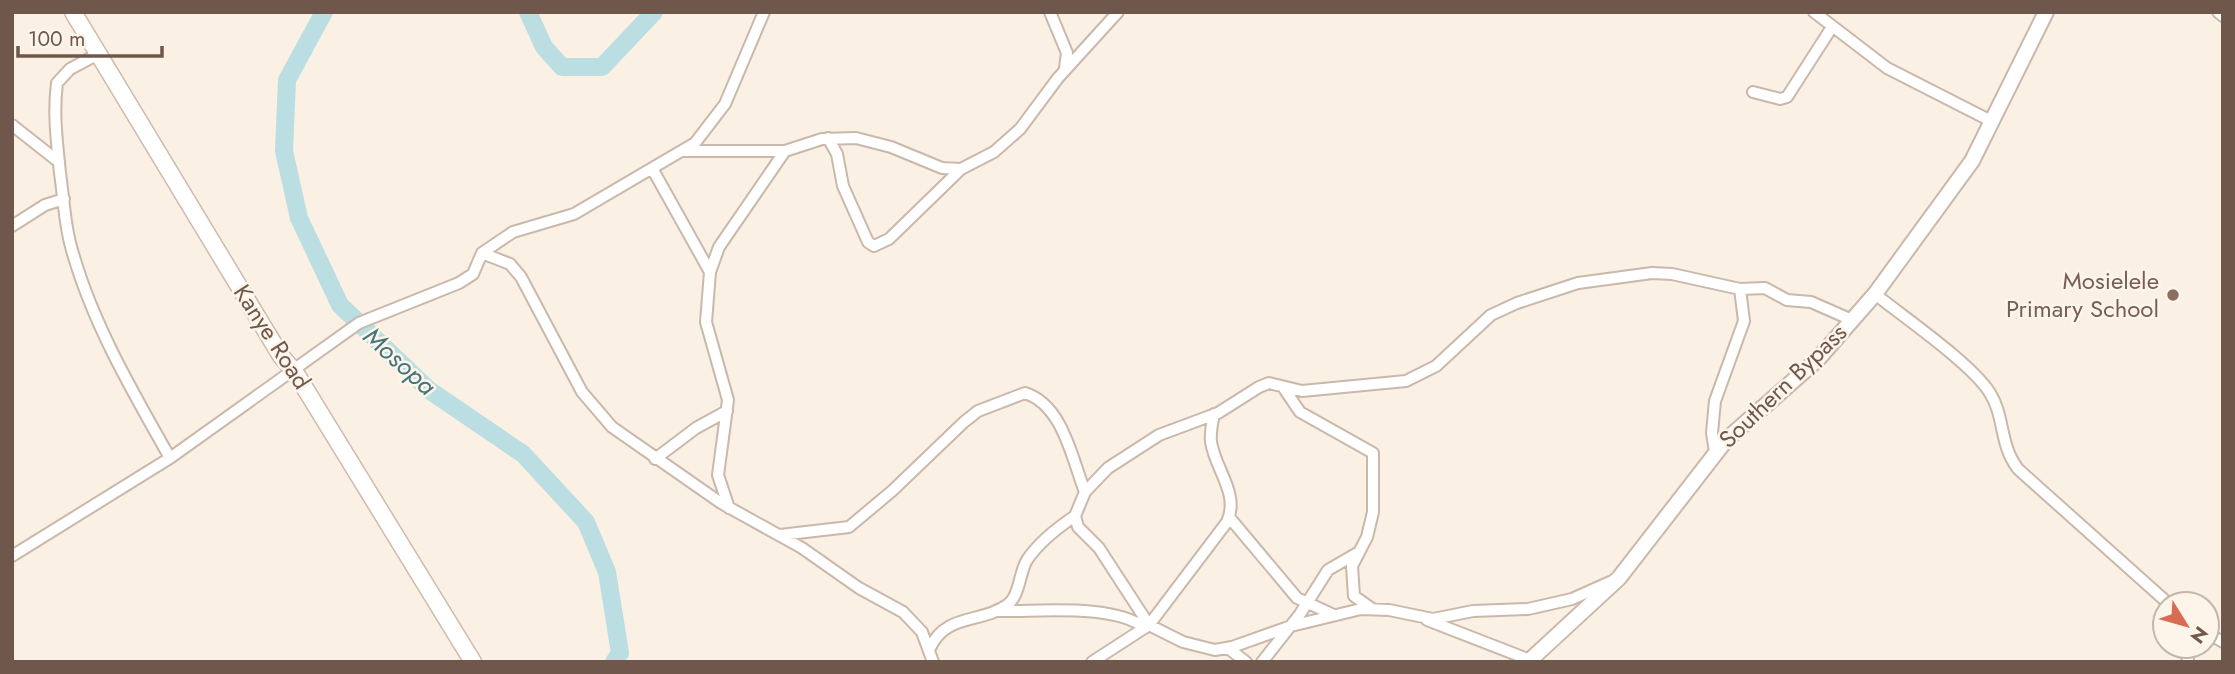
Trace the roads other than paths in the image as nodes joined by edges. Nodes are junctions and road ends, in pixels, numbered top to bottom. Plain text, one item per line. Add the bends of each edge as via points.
1 (73, 12) edge
2 (764, 12) edge
3 (1050, 12) edge
4 (1118, 12) edge
5 (1814, 12) edge
6 (2046, 12) edge
7 (2218, 12) edge
8 (2223, 16) edge
9 (1832, 27) junction
10 (98, 54) junction
11 (1063, 72) junction
12 (1753, 92) dead end
13 (1993, 122) junction
14 (12, 125) edge
15 (828, 138) junction
16 (684, 151) junction
17 (785, 151) junction
18 (59, 162) junction
19 (961, 169) junction
20 (653, 170) junction
21 (64, 199) junction
22 (12, 226) edge
23 (482, 253) junction
24 (710, 272) junction
25 (1740, 289) junction
26 (1875, 294) junction
27 (1852, 320) junction
28 (295, 372) junction
29 (1283, 387) junction
30 (727, 411) junction
31 (1214, 414) junction
32 (1715, 452) junction
33 (170, 458) junction
34 (655, 459) junction
35 (1085, 492) junction
36 (729, 508) junction
37 (1075, 516) junction
38 (1229, 517) junction
39 (779, 536) junction
40 (1359, 552) junction
41 (12, 556) edge
42 (1619, 578) junction
43 (2153, 590) edge
44 (1307, 604) junction
45 (1371, 608) junction
46 (991, 611) junction
47 (1334, 615) junction
48 (1424, 618) junction
49 (1147, 626) junction
50 (1291, 626) junction
51 (930, 648) junction
52 (1228, 648) junction
53 (473, 661) edge
54 (1529, 661) edge
55 (933, 662) edge
56 (1092, 662) edge
57 (1246, 662) edge
58 (1262, 662) edge

1 - 10 main road, Kanye Road
2 - 16 street via 717,118
3 - 11 street via 1067,53
4 - 11 street
5 - 9 street
6 - 13 street, Southern Bypass
7 - 8 street
9 - 12 street via 1787,97
9 - 13 street via 1887,68
10 - 18 street via 57,83 54,106
10 - 28 main road, Kanye Road
11 - 19 street via 1020,129 994,152
13 - 26 street, Southern Bypass via 1962,177
14 - 18 street
15 - 17 street
15 - 19 street via 856,138 942,168
15 - 19 street via 837,154 843,186 874,246 896,234
16 - 17 street
16 - 20 street
17 - 24 street via 723,241
18 - 21 street
20 - 23 street via 574,214 513,232
20 - 24 street
21 - 22 street
21 - 33 street via 80,277 124,376
23 - 28 street via 473,274 459,283 359,323
23 - 34 street via 513,267 582,392 612,428
24 - 30 street via 706,321 727,389
25 - 27 street via 1765,288 1787,300 1811,302
25 - 29 street via 1651,273 1578,283 1491,315 1436,366 1406,381 1302,391
25 - 32 street via 1744,321 1715,401
26 - 27 street, Southern Bypass
26 - 43 street via 1979,378 1995,401 2004,446 2018,469
27 - 32 street, Southern Bypass via 1803,373
28 - 33 street
28 - 53 main road, Kanye Road
29 - 31 street via 1269,383
29 - 40 street via 1300,412 1373,453 1373,512
30 - 34 street
30 - 36 street via 718,463
31 - 35 street via 1159,435 1108,468
31 - 38 street via 1211,443 1227,484
32 - 42 street, Southern Bypass
33 - 41 street
34 - 36 street
35 - 37 street
35 - 39 street via 1058,421 1040,401 1025,393 978,411 849,527
36 - 39 street
37 - 46 street via 1026,562 1012,600
37 - 49 street via 1078,527 1099,548
38 - 44 street via 1294,595
38 - 49 street
39 - 51 street via 903,612
40 - 44 street via 1328,570
40 - 45 street via 1350,574 1352,590
42 - 48 street via 1546,606
42 - 54 street, Southern Bypass
44 - 47 street
44 - 50 street
45 - 47 street
45 - 48 street
46 - 49 street via 1126,617
46 - 51 street via 949,624
47 - 50 street
48 - 54 street
49 - 52 street via 1203,648
49 - 56 street
50 - 52 street
50 - 58 street
51 - 55 street
52 - 57 street

